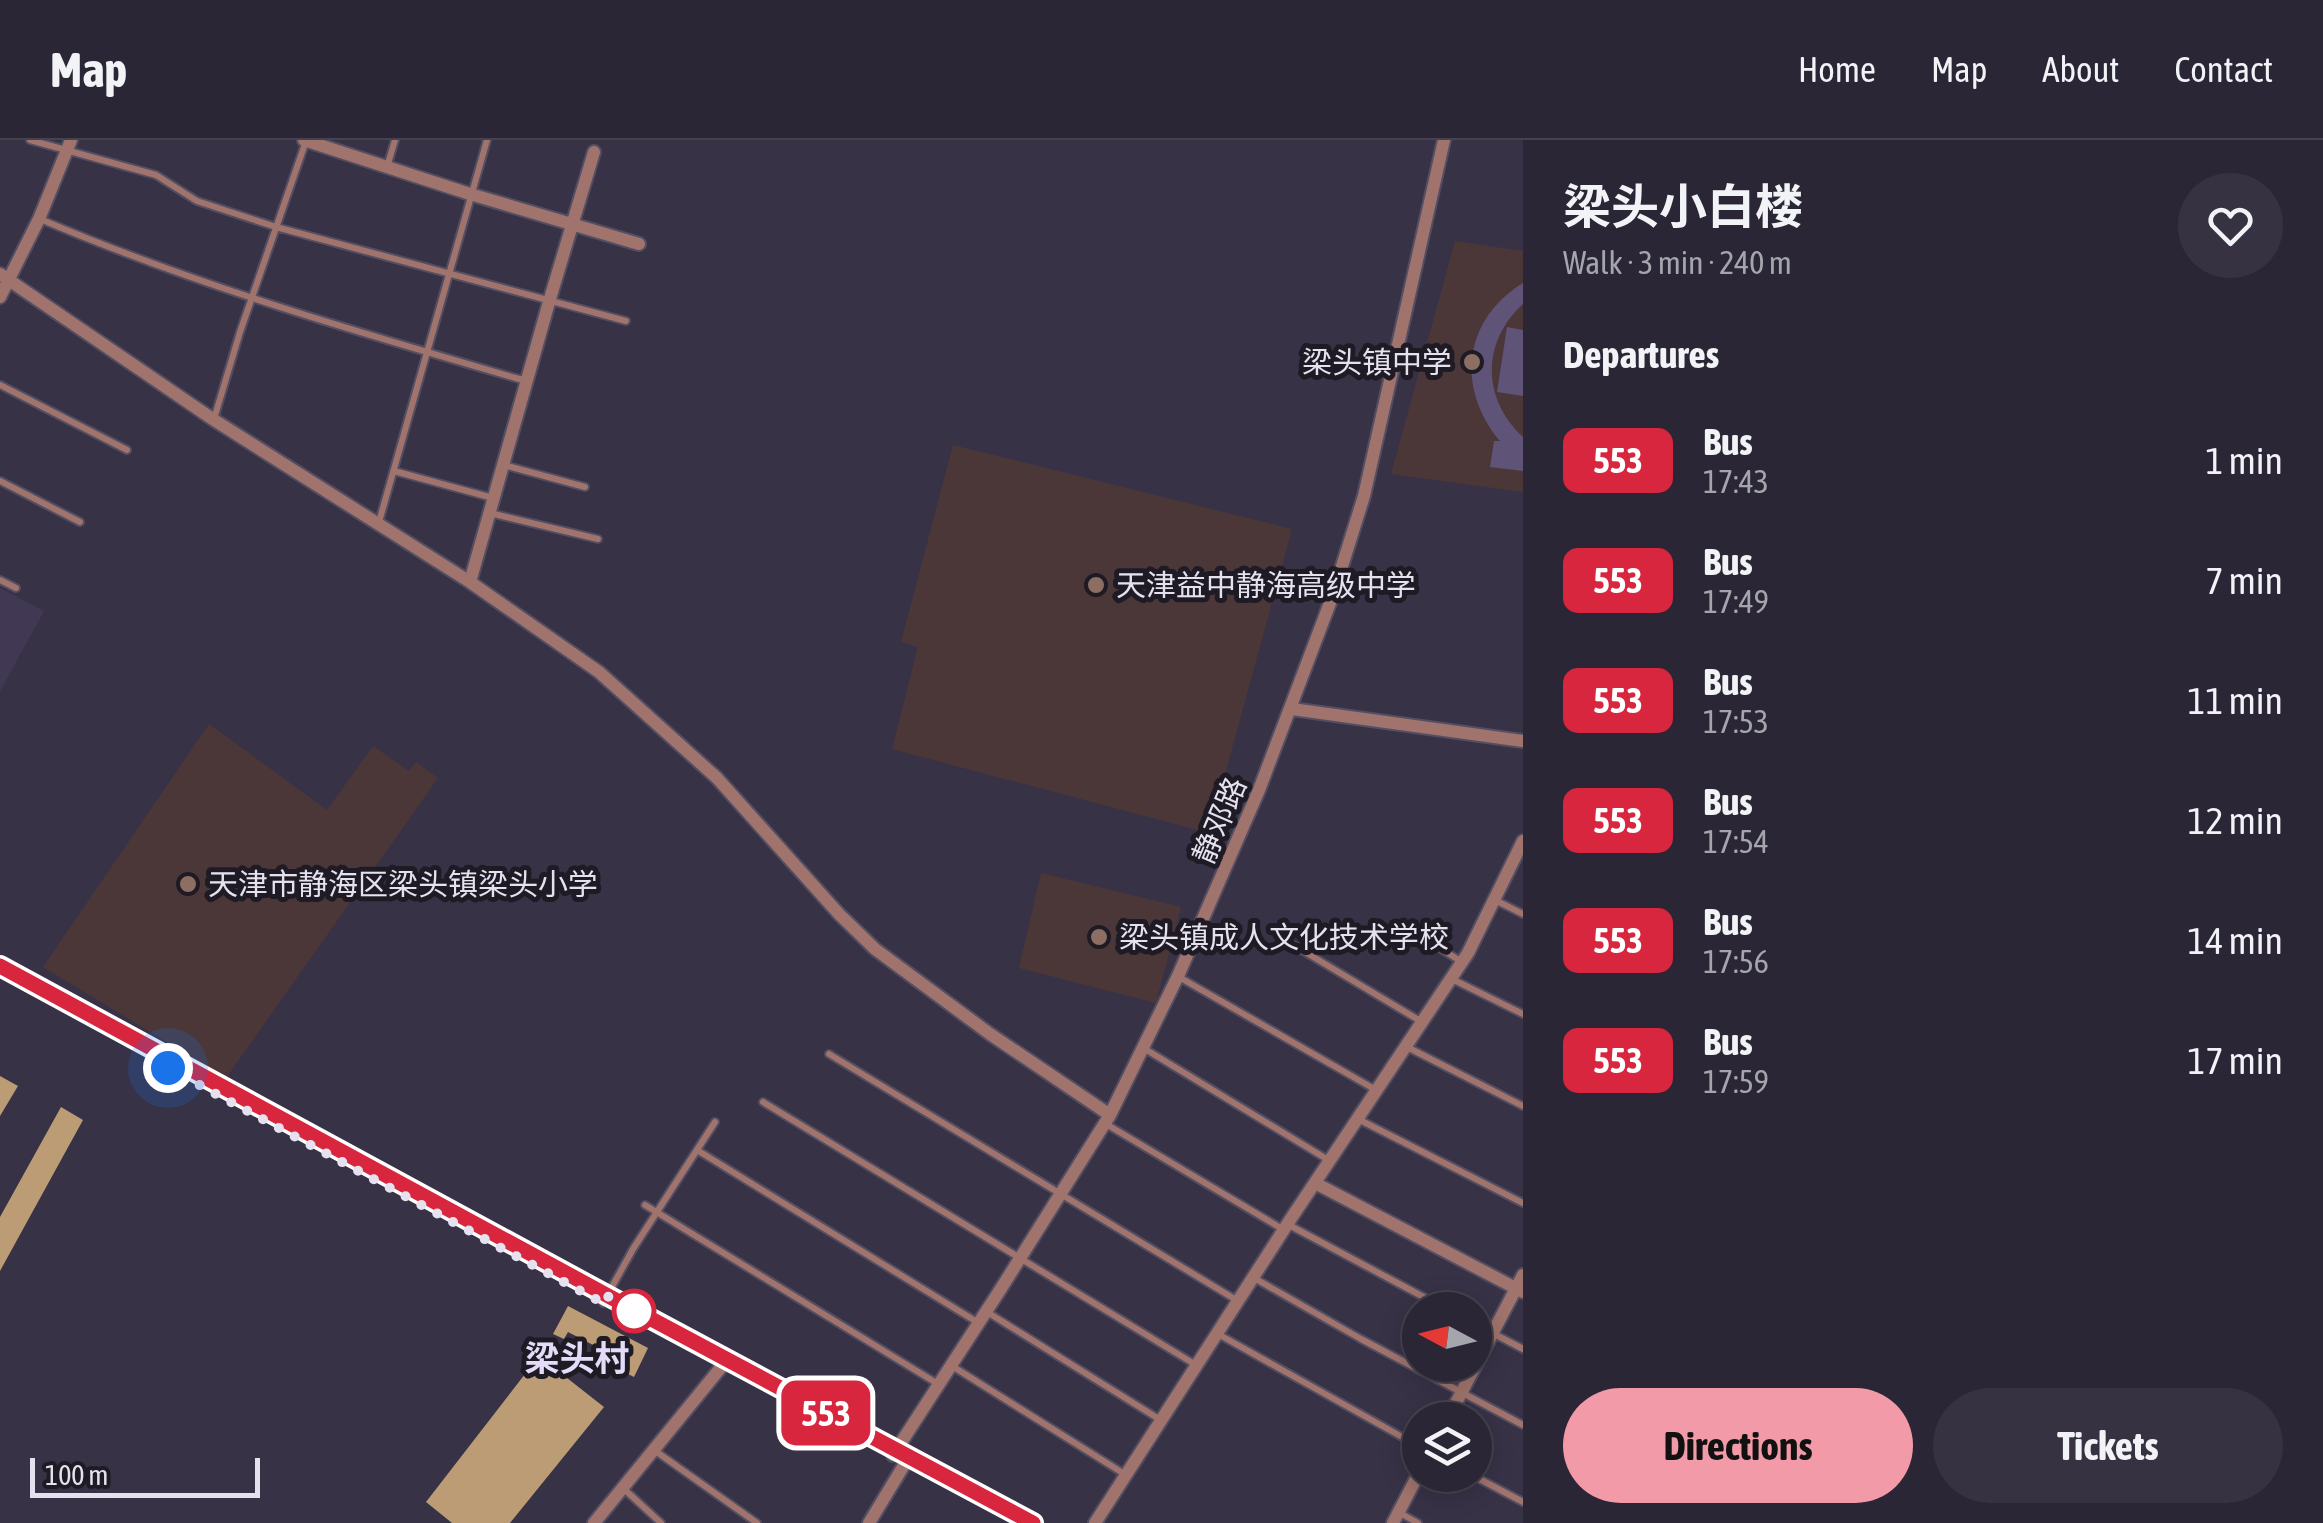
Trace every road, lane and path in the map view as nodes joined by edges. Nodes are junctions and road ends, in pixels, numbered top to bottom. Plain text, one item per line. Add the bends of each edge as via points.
1 (30, 140) edge
2 (306, 140) edge
3 (395, 140) edge
4 (486, 140) edge
5 (1444, 140) edge
6 (69, 145) edge
7 (594, 152) dead end
8 (387, 167) junction
9 (470, 194) junction
10 (39, 218) junction
11 (572, 225) junction
12 (276, 227) junction
13 (639, 244) dead end
14 (448, 274) junction
15 (4, 277) edge
16 (0, 296) edge
17 (252, 299) junction
18 (549, 302) junction
19 (626, 321) dead end
20 (427, 352) junction
21 (526, 381) junction
22 (0, 386) edge
23 (214, 420) junction
24 (127, 450) dead end
25 (503, 465) junction
26 (394, 471) junction
27 (0, 481) edge
28 (584, 487) dead end
29 (493, 498) junction
30 (489, 513) junction
31 (80, 522) dead end
32 (379, 524) junction
33 (598, 540) dead end
34 (0, 580) edge
35 (470, 582) junction
36 (16, 588) dead end
37 (1292, 708) junction
38 (1523, 742) edge
39 (1523, 840) edge
40 (1494, 900) junction
41 (1523, 914) edge
42 (1401, 924) dead end
43 (1296, 946) dead end
44 (1462, 962) junction
45 (0, 966) edge
46 (1178, 976) junction
47 (0, 978) edge
48 (1451, 979) junction
49 (1523, 1014) edge
50 (1422, 1022) junction
51 (1406, 1046) junction
52 (1144, 1048) junction
53 (828, 1054) dead end
54 (1376, 1090) junction
55 (763, 1102) dead end
56 (1523, 1106) edge
57 (1107, 1119) junction
58 (1357, 1119) junction
59 (715, 1122) dead end
60 (697, 1150) junction
61 (1330, 1161) junction
62 (1314, 1184) junction
63 (1060, 1194) junction
64 (1523, 1203) edge
65 (645, 1204) dead end
66 (656, 1212) junction
67 (1286, 1227) junction
68 (1020, 1258) junction
69 (1523, 1274) edge
70 (1253, 1278) junction
71 (1519, 1290) edge
72 (1413, 1292) edge
73 (605, 1300) junction
74 (1238, 1301) junction
75 (982, 1317) junction
76 (1217, 1333) junction
77 (1492, 1334) joint
78 (1523, 1349) edge
79 (724, 1364) junction
80 (951, 1365) junction
81 (1196, 1366) junction
82 (1467, 1382) edge
83 (938, 1384) junction
84 (1461, 1394) junction
85 (1457, 1402) edge
86 (1161, 1420) junction
87 (1523, 1426) edge
88 (1402, 1437) edge
89 (652, 1449) junction
90 (900, 1457) junction
91 (1126, 1475) junction
92 (1492, 1486) edge
93 (623, 1488) junction
94 (1409, 1492) edge
95 (1523, 1502) edge
96 (1396, 1518) edge
97 (870, 1522) edge
98 (594, 1523) edge
99 (661, 1523) edge
100 (757, 1523) edge
101 (1015, 1523) edge
102 (1034, 1523) edge
103 (1095, 1523) edge
104 (1418, 1523) edge

1 - 6 lane
2 - 8 street
2 - 12 lane
3 - 8 lane
4 - 9 lane
5 - 37 street, 静邓路 via 1364,496
6 - 10 street
6 - 12 lane
7 - 11 street
8 - 9 street
9 - 11 street
9 - 14 lane
10 - 15 street
10 - 17 lane
11 - 13 street
11 - 18 street
12 - 14 lane
12 - 17 lane
14 - 18 lane
14 - 20 lane
15 - 16 street
15 - 23 street
17 - 20 lane
17 - 23 lane
18 - 19 lane
18 - 21 street
20 - 21 lane
20 - 26 lane
21 - 25 street
22 - 24 lane
23 - 32 street
25 - 28 lane
25 - 29 street
26 - 29 lane
26 - 32 lane
27 - 31 lane
29 - 30 street
30 - 33 lane
30 - 35 street
32 - 35 street
34 - 36 lane
35 - 57 street via 642,709 718,778 875,949
37 - 38 street
37 - 46 street, 静邓路
39 - 40 street
40 - 41 lane
40 - 44 street
42 - 44 lane
43 - 50 lane
44 - 48 street
45 - 73 main road
46 - 52 street, 静邓路
46 - 54 lane
47 - 73 main road
48 - 49 lane
48 - 50 street
50 - 51 street
51 - 54 street
51 - 56 lane
52 - 57 street, 静邓路
52 - 61 lane
53 - 63 lane
54 - 58 street
55 - 68 lane
57 - 63 street, 静邓路
57 - 67 lane
58 - 61 street
58 - 64 lane
59 - 60 lane
60 - 66 lane
60 - 75 lane
61 - 62 street
62 - 67 street
62 - 71 street
63 - 68 street, 静邓路
63 - 74 lane
65 - 66 lane
66 - 73 lane
66 - 83 lane
67 - 70 street
67 - 72 lane
68 - 75 street, 静邓路
68 - 81 lane
69 - 71 street
70 - 74 street
70 - 84 lane
71 - 77 street
73 - 79 main road
74 - 76 street
75 - 80 street, 静邓路
75 - 86 lane
76 - 81 street
76 - 88 lane
77 - 78 lane
79 - 89 street
79 - 90 main road
80 - 83 street, 静邓路
80 - 91 lane
81 - 86 street
82 - 84 street
83 - 90 street, 静邓路
84 - 85 street
84 - 87 lane
86 - 91 street
89 - 93 street
89 - 100 lane
90 - 97 street, 静邓路
90 - 101 main road
90 - 102 main road
91 - 103 street
92 - 95 lane
93 - 98 street
93 - 99 lane
94 - 96 street
96 - 104 lane

